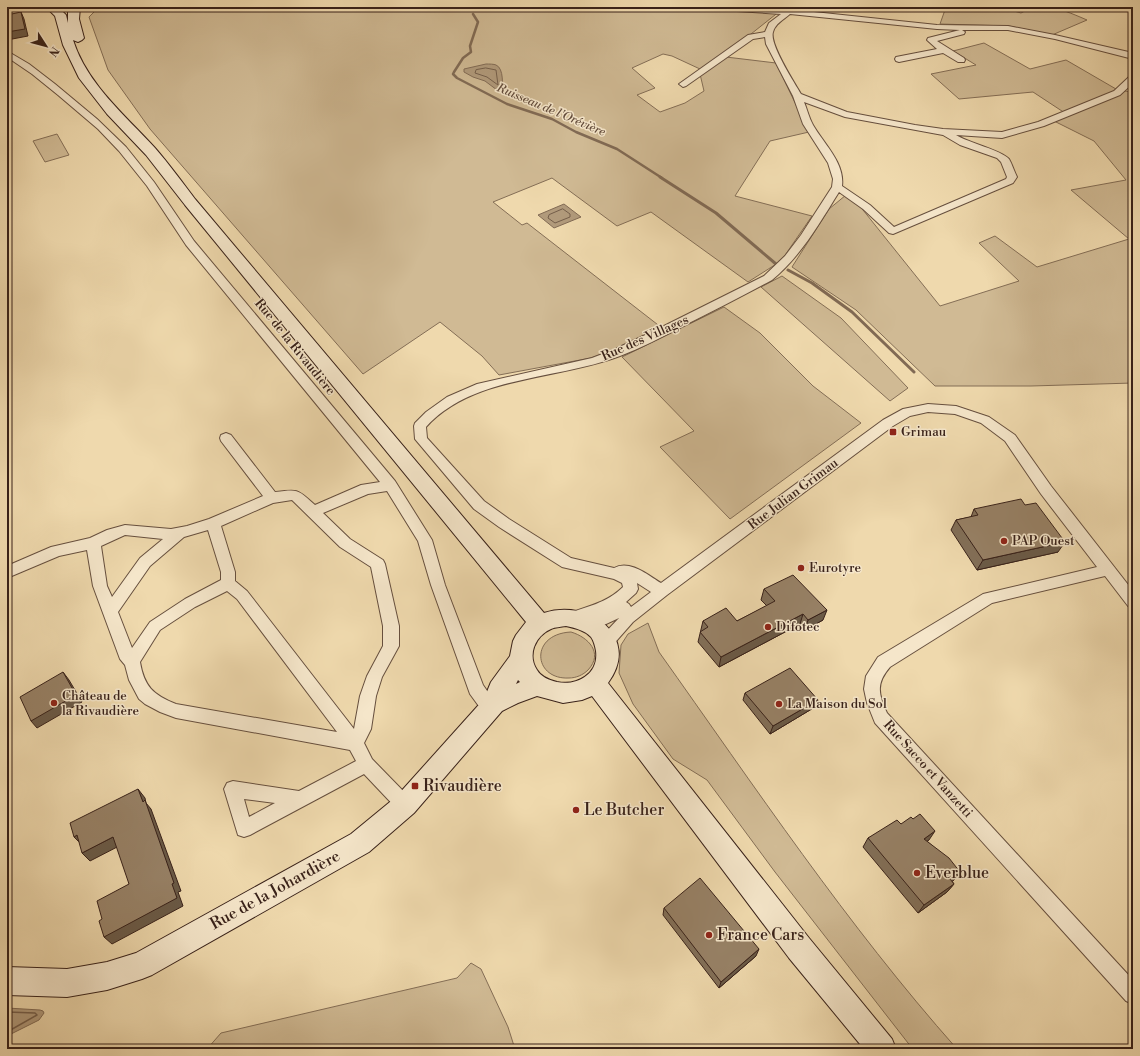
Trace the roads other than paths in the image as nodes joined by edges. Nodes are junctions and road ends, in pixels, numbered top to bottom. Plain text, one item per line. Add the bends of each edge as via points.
1 (15, 7) edge
2 (50, 7) edge
3 (67, 7) edge
4 (74, 7) edge
5 (706, 7) edge
6 (7, 8) edge
7 (790, 10) edge
8 (965, 28) junction
9 (768, 34) junction
10 (944, 50) junction
11 (7, 54) edge
12 (1133, 56) edge
13 (899, 59) dead end
14 (961, 60) dead end
15 (1133, 78) edge
16 (682, 84) dead end
17 (797, 96) junction
18 (943, 132) junction
19 (135, 135) junction
20 (837, 188) junction
21 (226, 438) dead end
22 (390, 485) junction
23 (270, 498) junction
24 (313, 512) junction
25 (213, 524) junction
26 (180, 532) junction
27 (93, 543) junction
28 (12, 569) edge
29 (600, 570) junction
30 (1108, 570) junction
31 (7, 578) edge
32 (228, 583) junction
33 (662, 591) junction
34 (1133, 602) edge
35 (110, 611) junction
36 (581, 621) junction
37 (540, 624) junction
38 (606, 642) junction
39 (520, 658) junction
40 (132, 661) junction
41 (595, 683) junction
42 (539, 686) junction
43 (494, 704) junction
44 (355, 743) junction
45 (366, 764) junction
46 (301, 799) dead end
47 (405, 805) junction
48 (7, 981) edge
49 (1133, 994) edge
50 (882, 1049) edge

1 - 6 main road
2 - 3 main road
2 - 19 main road via 60,15 69,45 83,74 99,96
4 - 19 main road via 75,28 81,44 104,88
5 - 7 street
7 - 8 street
7 - 9 street via 772,25
8 - 10 street via 960,33 931,40
8 - 12 street via 1008,28
9 - 16 street via 751,36
9 - 17 street via 770,44
10 - 13 street
10 - 14 street
11 - 22 street, Rue de la Rivaudière via 47,81 96,122 125,151 190,243
15 - 18 street via 1117,93 1016,132 1002,135
17 - 18 street via 845,114
17 - 20 street via 808,124 833,163 838,179
18 - 20 street via 963,143 1000,156 1012,177 1010,181 893,231 874,212
19 - 37 main road
20 - 29 street, Rue des Villages via 792,256 778,270 752,287 606,357 481,387 451,400 430,415 420,426 421,439 479,505 567,562
21 - 23 street via 267,490
22 - 24 street via 366,489
22 - 43 street, Rue de la Rivaudière via 425,540 454,633 476,689 484,700
23 - 24 street via 295,495
23 - 25 street
24 - 44 street via 345,543 378,564 391,626 391,646 368,696 363,729
25 - 26 street
25 - 32 street via 228,572
26 - 27 street via 171,534 125,530
26 - 35 street via 145,562
27 - 28 street via 56,551
27 - 35 street via 100,586
28 - 31 street
29 - 33 street via 631,572
29 - 36 street via 629,580 631,589 624,597 588,614
30 - 33 street, Rue Julian Grimau via 1046,490 1010,438 985,420 956,410 928,408 907,412 888,423
30 - 34 street, Rue Julian Grimau
30 - 49 street, Rue Sacco et Vanzetti via 988,598 884,662 875,671 871,684 873,700 881,718
32 - 40 street via 155,626
32 - 44 street via 242,595
33 - 36 street, Rue Julian Grimau via 619,610
33 - 38 street, Rue Julian Grimau via 628,618
35 - 40 street via 128,659
36 - 37 main road via 555,618
36 - 38 main road via 599,631
37 - 39 main road via 523,642
38 - 41 main road via 609,651 608,664
39 - 42 main road via 524,671
39 - 43 main road, Rue de la Johardière via 499,688
40 - 44 street via 134,678 144,694 157,704 176,711
41 - 42 main road via 580,690 567,692 555,692
41 - 50 main road via 799,948
42 - 43 main road, Rue de la Johardière via 510,695
43 - 47 main road, Rue de la Johardière
44 - 45 street
45 - 46 street
45 - 47 street
47 - 48 main road, Rue de la Johardière via 360,843 142,965 107,976 67,983

